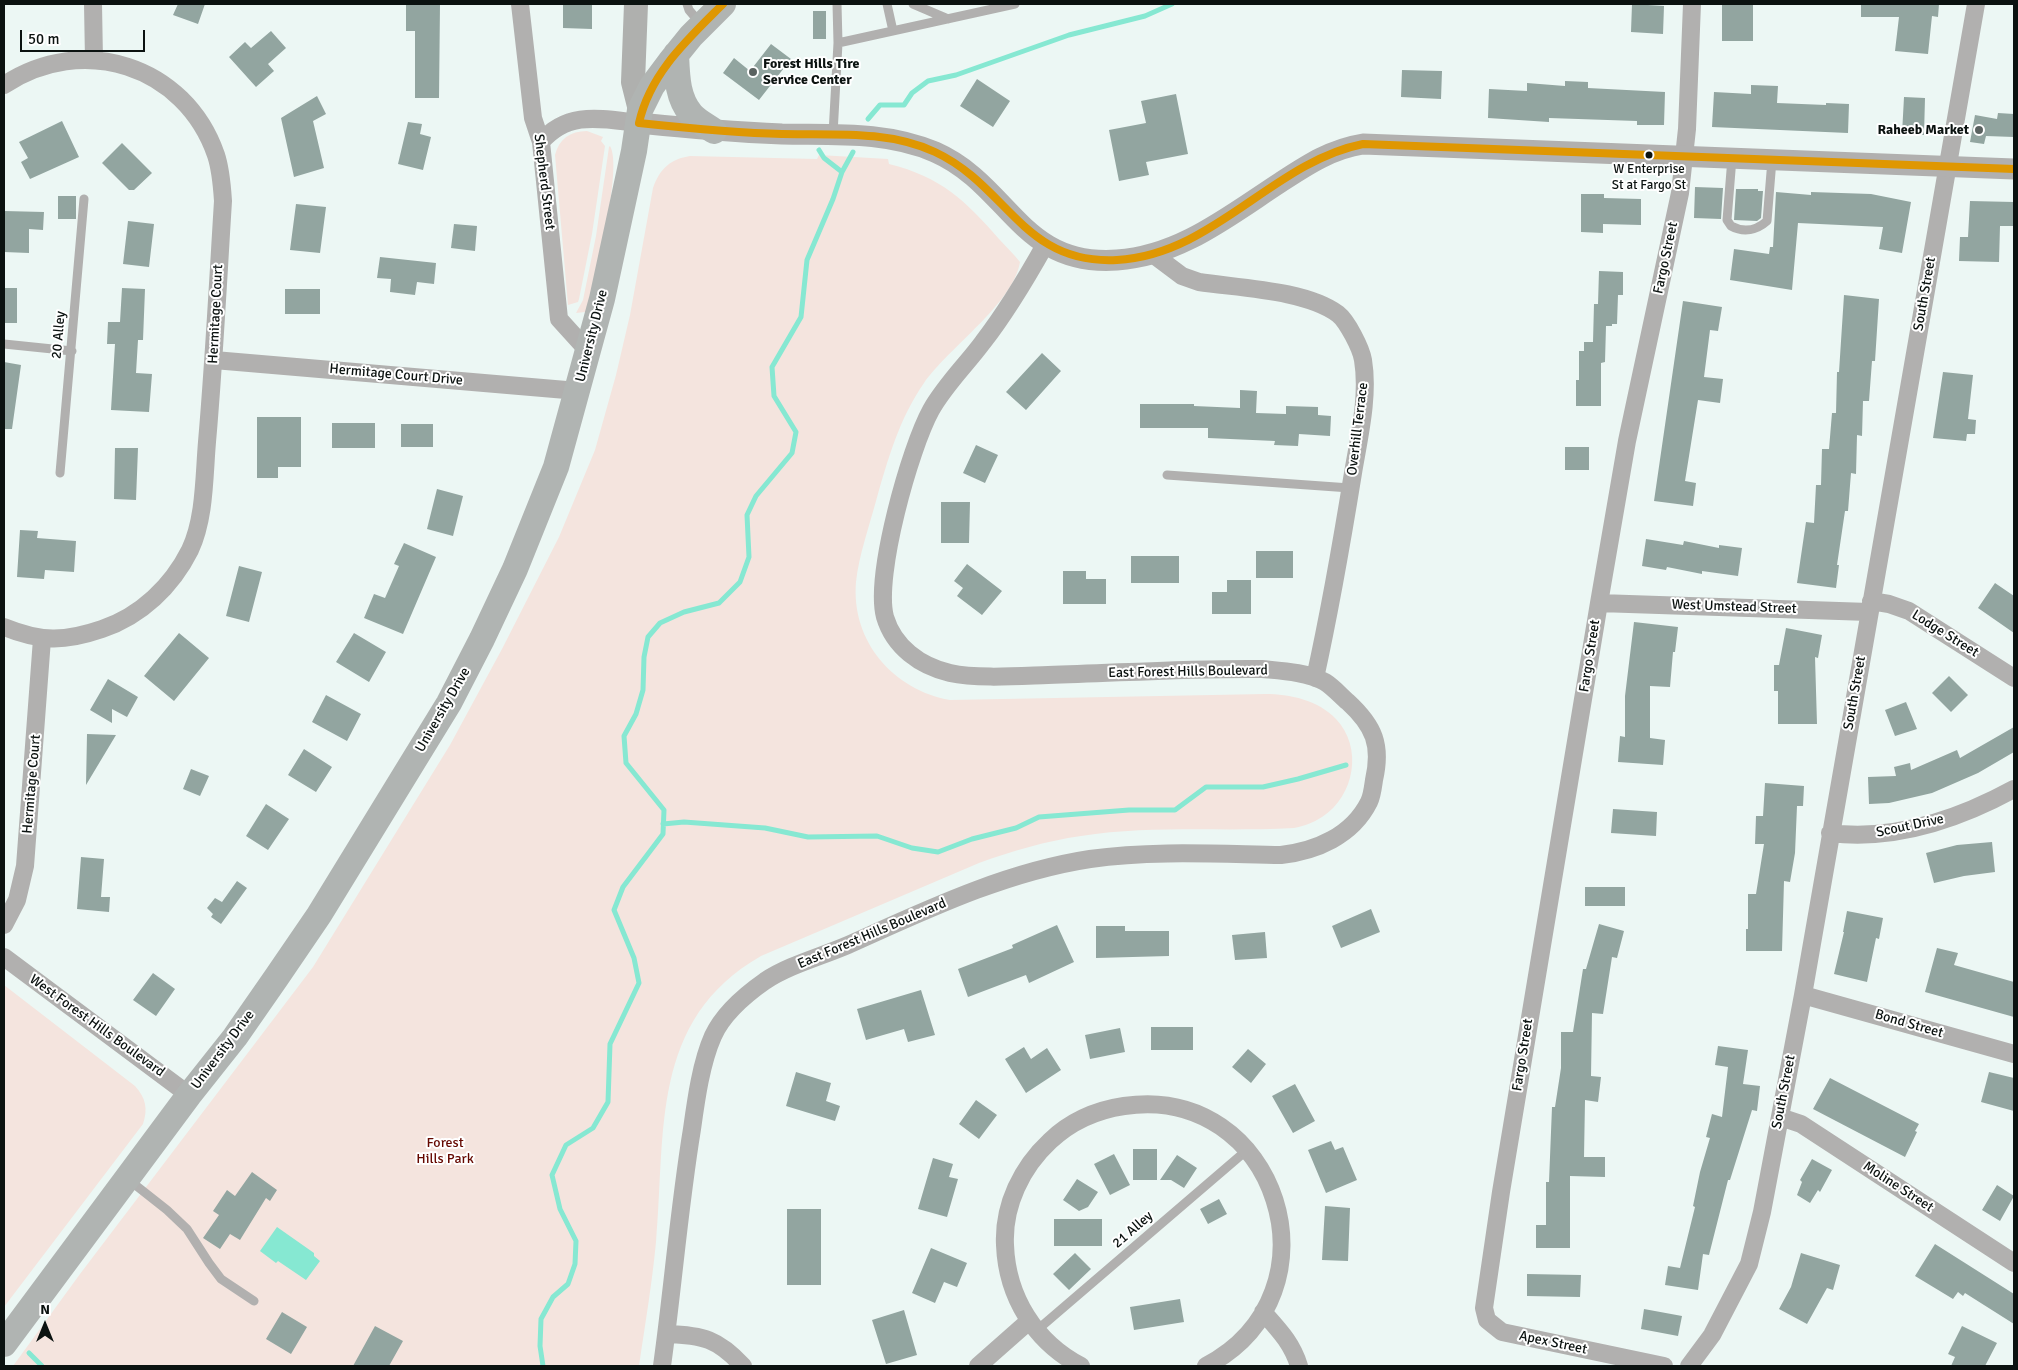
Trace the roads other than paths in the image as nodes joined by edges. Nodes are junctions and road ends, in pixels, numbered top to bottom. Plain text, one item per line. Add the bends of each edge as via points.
1 (520, 4) edge
2 (636, 4) edge
3 (687, 4) edge
4 (723, 4) edge
5 (838, 4) edge
6 (887, 4) edge
7 (913, 4) edge
8 (938, 4) edge
9 (1015, 4) edge
10 (1692, 4) edge
11 (1976, 4) edge
12 (89, 5) edge
13 (934, 13) junction
14 (948, 19) junction
15 (702, 25) junction
16 (893, 31) junction
17 (838, 43) junction
18 (676, 54) junction
19 (94, 60) junction
20 (4, 86) edge
21 (639, 117) junction
22 (714, 131) junction
23 (833, 134) junction
24 (541, 142) junction
25 (1685, 156) junction
26 (1732, 158) junction
27 (1772, 160) junction
28 (1947, 166) junction
29 (2014, 169) edge
30 (84, 199) dead end
31 (1044, 245) junction
32 (1154, 255) junction
33 (4, 344) edge
34 (588, 350) junction
35 (72, 351) junction
36 (214, 360) junction
37 (578, 391) junction
38 (60, 474) dead end
39 (1167, 474) dead end
40 (1350, 488) junction
41 (1599, 603) junction
42 (1870, 606) junction
43 (4, 626) edge
44 (42, 639) junction
45 (1315, 678) junction
46 (2014, 678) edge
47 (2014, 788) edge
48 (1830, 833) junction
49 (4, 925) edge
50 (4, 957) edge
51 (1803, 994) junction
52 (2014, 1054) edge
53 (189, 1094) junction
54 (1780, 1117) junction
55 (1247, 1150) junction
56 (127, 1178) junction
57 (2014, 1263) edge
58 (254, 1301) dead end
59 (1484, 1308) joint
60 (1264, 1312) junction
61 (1033, 1326) junction
62 (667, 1334) junction
63 (4, 1344) edge
64 (662, 1366) edge
65 (743, 1366) edge
66 (978, 1366) edge
67 (1081, 1366) edge
68 (1206, 1366) edge
69 (1299, 1366) edge
70 (1664, 1366) edge
71 (1689, 1366) edge

1 - 24 street, Shepherd Street via 534,118
2 - 21 main road via 633,82
3 - 15 lane
4 - 15 main road, University Drive
5 - 17 lane
6 - 16 lane
7 - 13 lane
8 - 13 lane
9 - 14 lane
10 - 25 street, Fargo Street
11 - 28 street, South Street
12 - 19 street
13 - 14 lane
14 - 16 lane
15 - 18 main road, University Drive
16 - 17 lane
17 - 23 lane
18 - 21 main road, University Drive via 652,86
18 - 22 main road via 677,80 682,98 692,116
19 - 20 street, Hermitage Court via 37,67
19 - 36 street, Hermitage Court via 125,65 165,85 197,116 217,156 223,201
21 - 22 street
21 - 24 street via 584,118 549,132
21 - 34 main road, University Drive via 602,299
22 - 23 street
23 - 31 street via 895,139 938,154 974,177
24 - 34 street, Shepherd Street via 559,319
25 - 26 street
25 - 32 street via 1376,144 1352,146 1320,157 1201,233
25 - 41 street, Fargo Street via 1627,441
26 - 27 street
26 - 27 lane via 1727,220 1735,228 1746,231 1767,221
27 - 28 street
28 - 29 street
28 - 42 street, South Street
30 - 35 lane, 20 Alley
31 - 32 street via 1086,259 1118,260
31 - 45 street, East Forest Hills Boulevard via 1002,317 930,411 917,441 897,508 885,572 883,604 894,637 920,662 952,674 999,676 1232,669 1280,671
32 - 40 street, Overhill Terrace via 1182,276 1199,282 1309,299 1339,315 1348,324 1363,358 1364,384
33 - 35 lane
34 - 37 main road, University Drive
35 - 38 lane, 20 Alley
36 - 37 street, Hermitage Court Drive
36 - 44 street, Hermitage Court via 198,524 180,569 165,588 130,617 88,634
37 - 53 main road, University Drive via 556,467 526,546 449,703 319,915 235,1037
39 - 40 lane
40 - 45 street, Overhill Terrace
41 - 42 street, West Umstead Street via 1851,610
41 - 59 street, Fargo Street
42 - 46 street, Lodge Street via 1889,604 1909,611
42 - 48 street, South Street
43 - 44 street, Hermitage Court
44 - 49 street, Hermitage Court via 25,866 17,900
45 - 62 street, East Forest Hills Boulevard via 1327,683 1368,722 1378,752 1370,800 1362,814 1352,826 1325,844 1281,855 1141,855 1092,859 1022,874 907,918 780,973 750,992 728,1013 712,1037 696,1104 680,1202
47 - 48 street, Scout Drive via 1986,804 1939,822 1877,834
48 - 51 street, South Street
50 - 53 street, West Forest Hills Boulevard
51 - 52 street, Bond Street
51 - 54 street, South Street
53 - 56 main road, University Drive
54 - 57 street, Moline Street via 1801,1124
54 - 71 street, South Street via 1762,1212 1748,1264 1712,1335
55 - 60 street via 1268,1182 1280,1219 1282,1257
55 - 61 lane, 21 Alley
55 - 61 street via 1196,1114 1155,1105 1134,1104 1100,1111 1074,1122 1057,1134 1029,1164 1018,1182 1006,1222 1004,1243 1011,1284 1018,1303
56 - 58 lane via 186,1229 221,1278
56 - 63 main road, University Drive
59 - 70 street, Apex Street via 1487,1320 1502,1332
60 - 68 street via 1245,1337
60 - 69 street via 1288,1341
61 - 66 street
61 - 67 street via 1059,1353
62 - 64 street, East Forest Hills Boulevard
62 - 65 street via 704,1337 729,1351

